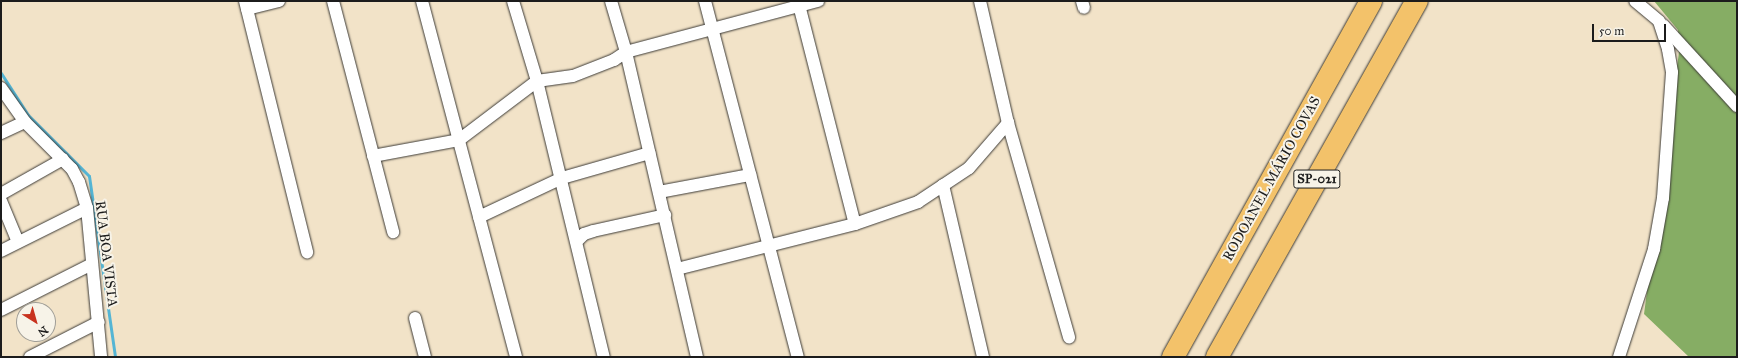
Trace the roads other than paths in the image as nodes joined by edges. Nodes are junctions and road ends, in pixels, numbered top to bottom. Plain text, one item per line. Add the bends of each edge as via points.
1 (279, 1) edge
2 (333, 1) edge
3 (422, 1) edge
4 (513, 1) edge
5 (611, 1) edge
6 (706, 1) edge
7 (818, 1) edge
8 (980, 1) edge
9 (1371, 1) edge
10 (1417, 1) edge
11 (1635, 1) edge
12 (799, 4) edge
13 (246, 5) edge
14 (1659, 21) junction
15 (712, 30) junction
16 (626, 52) junction
17 (537, 81) junction
18 (1, 88) edge
19 (1737, 106) edge
20 (25, 122) junction
21 (1008, 123) junction
22 (1, 133) edge
23 (459, 140) junction
24 (650, 153) junction
25 (373, 156) junction
26 (63, 159) junction
27 (750, 175) junction
28 (562, 178) junction
29 (943, 185) junction
30 (659, 192) junction
31 (1, 194) edge
32 (1, 201) edge
33 (87, 208) junction
34 (664, 215) junction
35 (479, 217) junction
36 (855, 224) junction
37 (393, 232) dead end
38 (576, 241) junction
39 (18, 242) junction
40 (768, 245) junction
41 (1, 251) edge
42 (308, 252) dead end
43 (92, 264) junction
44 (677, 269) junction
45 (1, 310) edge
46 (416, 318) dead end
47 (99, 322) junction
48 (1069, 337) dead end
49 (30, 357) edge
50 (101, 357) edge
51 (425, 357) edge
52 (516, 357) edge
53 (604, 357) edge
54 (698, 357) edge
55 (798, 357) edge
56 (983, 357) edge
57 (1173, 357) edge
58 (1217, 357) edge
59 (1619, 357) edge

1 - 13 street
2 - 25 street
3 - 23 street
4 - 17 street
5 - 16 street
6 - 15 street
7 - 12 street
8 - 21 street
9 - 57 highway, RODOANEL MÁRIO COVAS / SP-021
10 - 58 highway, SP-021
11 - 14 street
12 - 15 street
12 - 36 street
13 - 42 street
14 - 19 street
14 - 59 street via 1668,48 1672,72 1663,198 1654,249
15 - 16 street
15 - 27 street
16 - 17 street via 614,60 572,76
16 - 24 street
17 - 23 street
17 - 28 street
18 - 20 street, RUA BOA VISTA
20 - 22 street
20 - 26 street, RUA BOA VISTA
21 - 29 street via 969,168
21 - 48 street
23 - 25 street
23 - 35 street
24 - 28 street
24 - 30 street
25 - 37 street
26 - 31 street
26 - 33 street, RUA BOA VISTA via 79,182
27 - 30 street
27 - 40 street
28 - 35 street
28 - 38 street
29 - 36 street via 918,202
29 - 56 street
30 - 34 street
32 - 39 street
33 - 39 street
33 - 43 street, RUA BOA VISTA
34 - 38 street via 593,231
34 - 44 street
35 - 52 street
36 - 40 street
38 - 53 street
39 - 41 street
40 - 44 street
40 - 55 street
43 - 45 street
43 - 47 street, RUA BOA VISTA
44 - 54 street
46 - 51 street
47 - 49 street
47 - 50 street, RUA BOA VISTA

